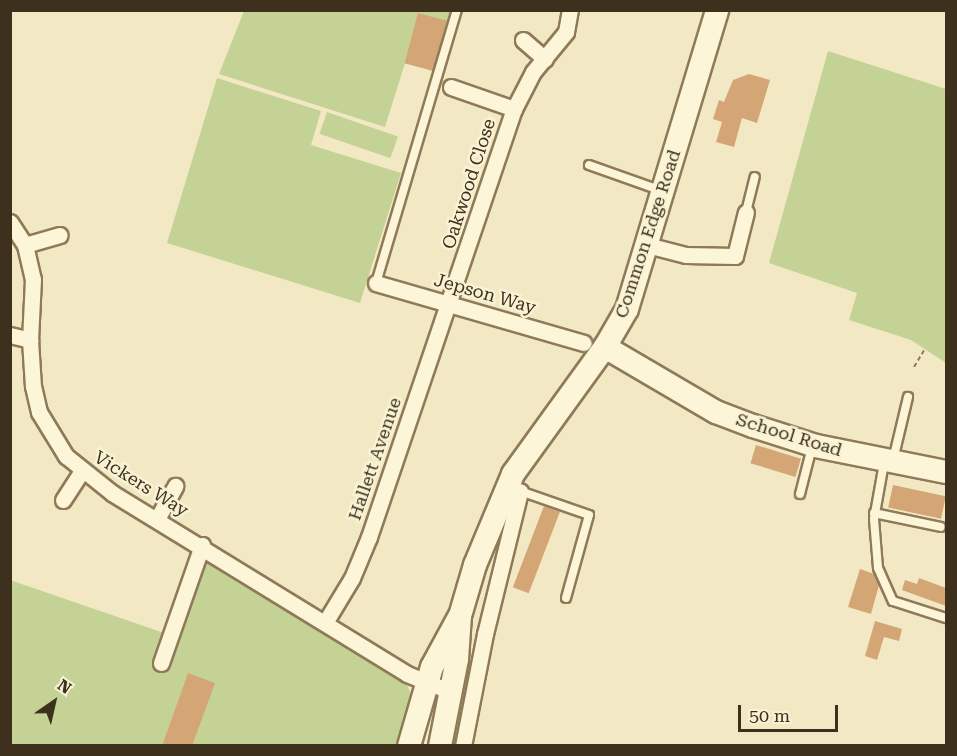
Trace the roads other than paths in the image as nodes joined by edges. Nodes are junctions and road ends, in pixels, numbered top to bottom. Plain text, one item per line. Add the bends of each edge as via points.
1 (457, 10) edge
2 (570, 10) edge
3 (717, 10) edge
4 (523, 40) dead end
5 (545, 59) junction
6 (451, 87) dead end
7 (514, 109) junction
8 (589, 165) dead end
9 (754, 177) dead end
10 (663, 191) junction
11 (746, 212) joint
12 (10, 222) edge
13 (60, 235) dead end
14 (26, 245) junction
15 (647, 245) junction
16 (376, 282) joint
17 (450, 305) junction
18 (10, 335) edge
19 (30, 340) junction
20 (594, 345) junction
21 (590, 368) junction
22 (642, 369) junction
23 (908, 397) dead end
24 (812, 445) junction
25 (889, 461) junction
26 (81, 471) junction
27 (946, 472) edge
28 (176, 486) dead end
29 (520, 491) joint
30 (800, 494) dead end
31 (63, 500) dead end
32 (874, 516) junction
33 (157, 519) junction
34 (941, 527) dead end
35 (202, 545) junction
36 (475, 565) junction
37 (499, 573) junction
38 (566, 598) dead end
39 (460, 616) junction
40 (946, 618) edge
41 (326, 621) junction
42 (161, 663) dead end
43 (422, 680) junction
44 (449, 691) junction
45 (409, 746) edge
46 (440, 746) edge
47 (463, 746) edge

1 - 16 lane
2 - 5 street, Oakwood Close via 566,32
3 - 10 main road, Common Edge Road
4 - 5 street
5 - 7 street, Oakwood Close via 523,87
6 - 7 street, Oakwood Close
7 - 17 street, Oakwood Close
8 - 10 lane
9 - 11 lane
10 - 15 main road, Common Edge Road
11 - 15 street via 735,256 686,255
12 - 14 street, Vickers Way
13 - 14 street
14 - 19 street, Vickers Way via 33,279
15 - 20 main road, Common Edge Road via 627,309
16 - 17 street, Jepson Way
17 - 20 street, Jepson Way
17 - 41 street, Hallett Avenue via 364,547 348,586
18 - 19 street
19 - 26 street, Vickers Way via 39,412 66,456
20 - 21 main road, Common Edge Road
20 - 22 main road, School Road
21 - 22 main road, School Road
21 - 36 main road, Common Edge Road via 510,479
22 - 24 main road, School Road via 716,412
23 - 25 lane
24 - 25 main road, School Road
24 - 30 lane
25 - 27 main road, School Road
25 - 32 lane
26 - 31 street
26 - 33 street, Vickers Way
28 - 33 street
29 - 37 street
29 - 38 lane via 589,515
32 - 34 lane
32 - 40 lane via 874,556 893,601
33 - 35 street, Vickers Way
35 - 41 street, Vickers Way
35 - 42 street
36 - 37 street
36 - 39 main road, Common Edge Road
37 - 47 street
39 - 43 main road, Common Edge Road
39 - 44 main road, Common Edge Road
41 - 43 street, Vickers Way
43 - 44 street, Vickers Way
43 - 45 main road, Common Edge Road
44 - 46 main road, Common Edge Road

